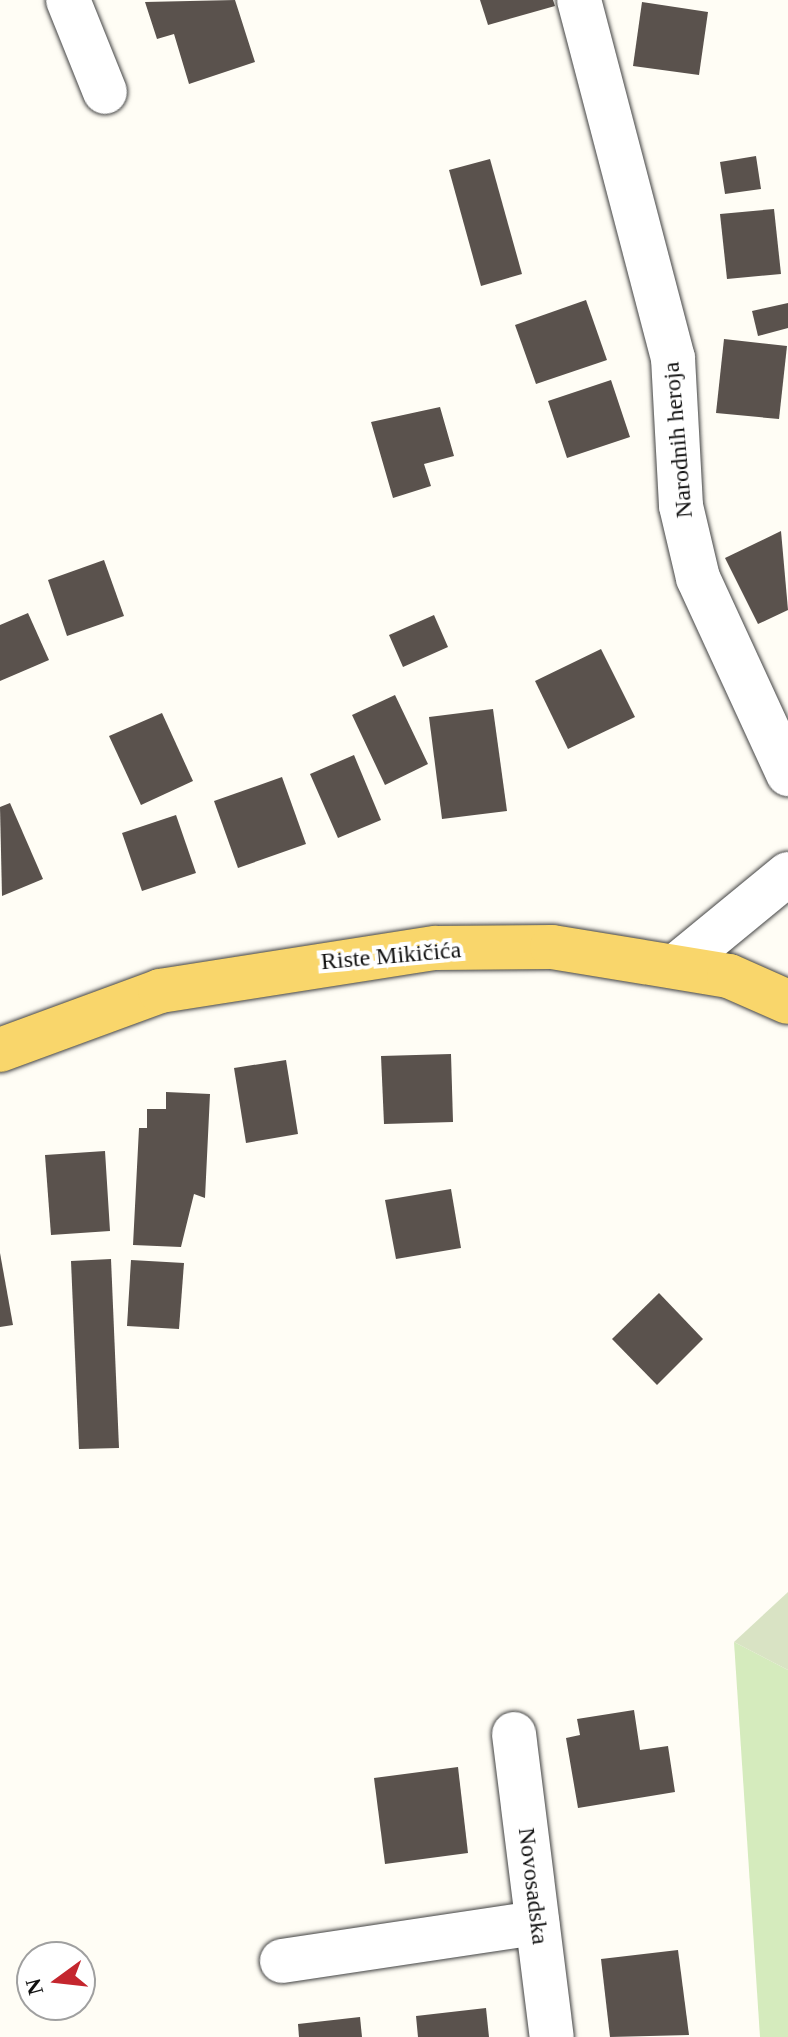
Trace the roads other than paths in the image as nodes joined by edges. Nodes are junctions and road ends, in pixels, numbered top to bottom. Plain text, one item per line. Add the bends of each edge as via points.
1 (68, 0) edge
2 (579, 0) edge
3 (105, 92) dead end
4 (788, 774) edge
5 (788, 874) edge
6 (676, 966) junction
7 (788, 1002) edge
8 (0, 1050) edge
9 (514, 1734) dead end
10 (537, 1923) junction
11 (282, 1961) dead end
12 (552, 2037) edge

1 - 3 street
2 - 4 street, Narodnih heroja via 673,358 681,506 698,578
5 - 6 street
6 - 7 main road, Riste Mikičića via 729,976
6 - 8 main road, Riste Mikičića via 552,947 436,948 316,962 160,991
9 - 10 street, Novosadska
10 - 11 street
10 - 12 street, Novosadska

